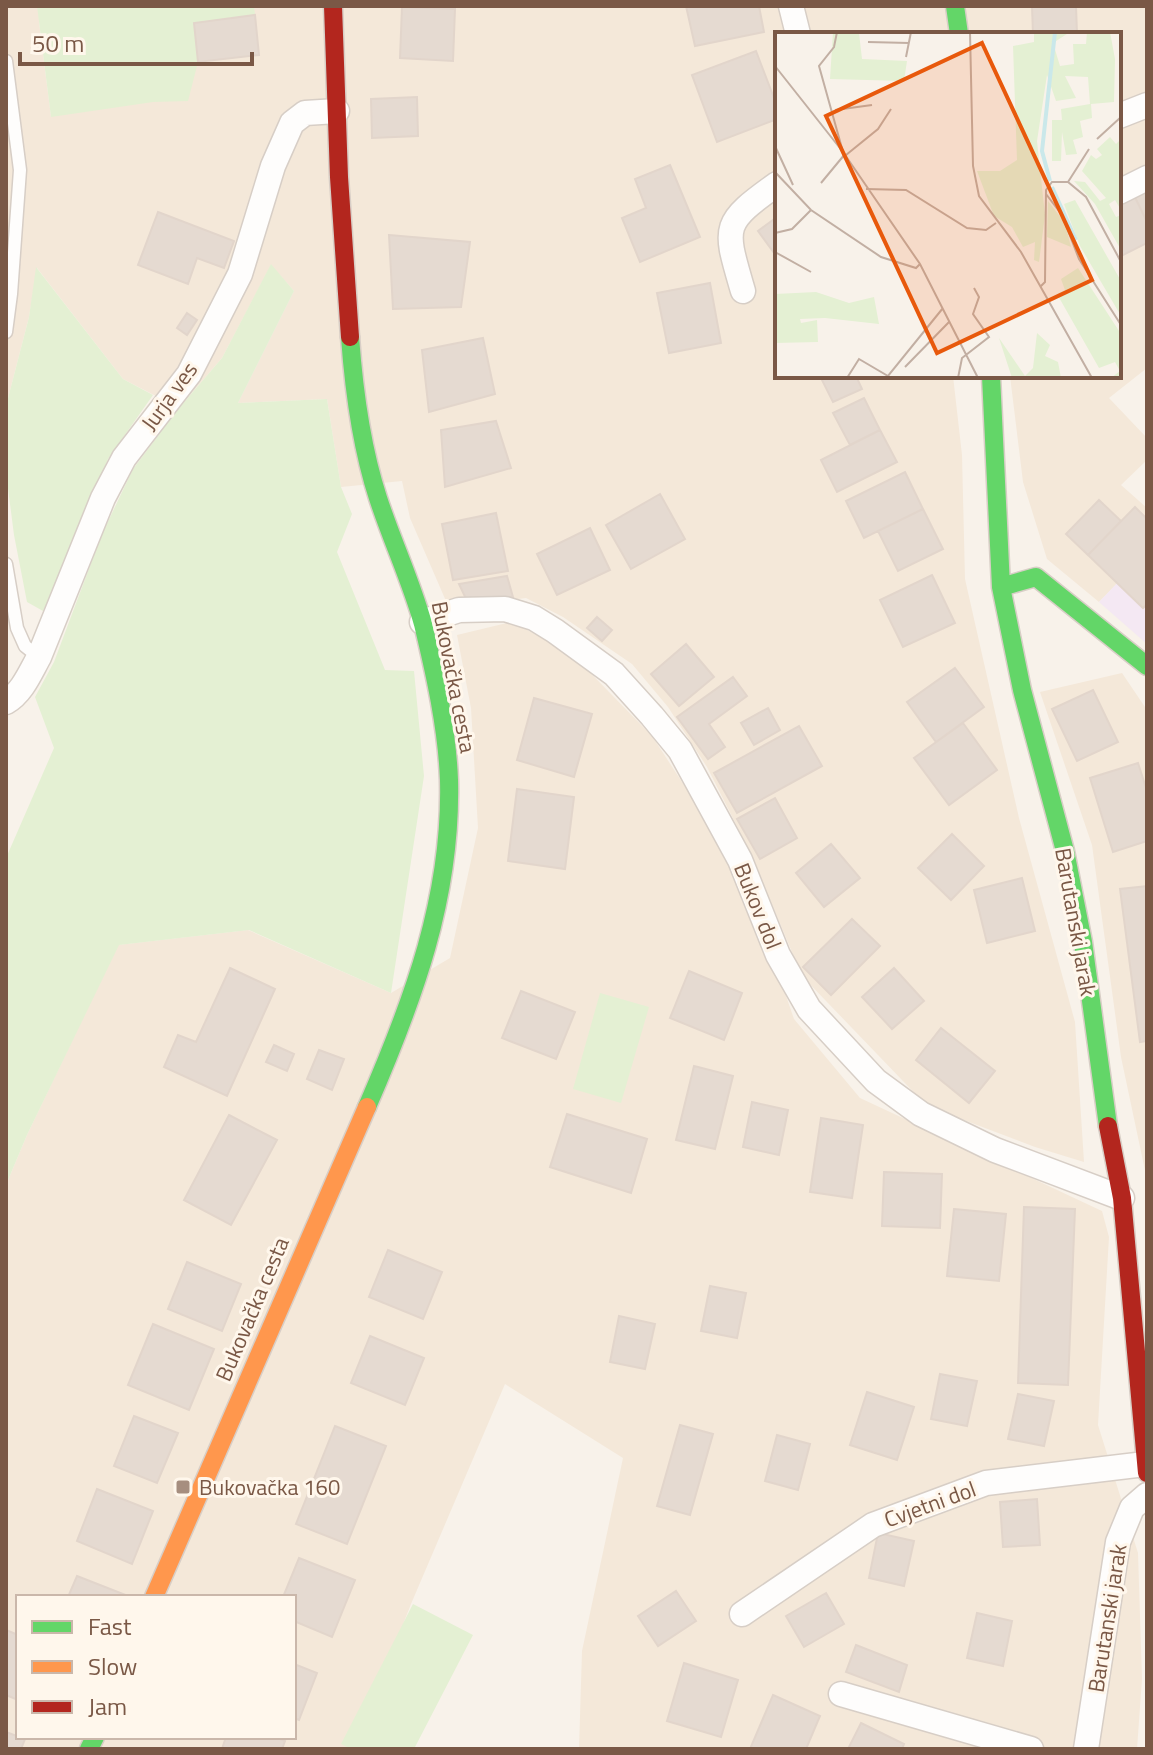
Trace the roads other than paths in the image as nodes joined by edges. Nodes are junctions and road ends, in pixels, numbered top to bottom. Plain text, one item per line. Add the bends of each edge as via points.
1 (333, 6) edge
2 (791, 6) edge
3 (955, 6) edge
4 (798, 32) edge
5 (959, 32) edge
6 (6, 61) edge
7 (1147, 105) edge
8 (337, 111) junction
9 (1121, 115) edge
10 (1147, 178) edge
11 (775, 185) edge
12 (1121, 191) edge
13 (743, 291) dead end
14 (6, 332) edge
15 (991, 378) edge
16 (6, 564) edge
17 (1001, 587) junction
18 (422, 622) junction
19 (39, 657) junction
20 (1147, 666) edge
21 (6, 702) edge
22 (1122, 1198) junction
23 (1146, 1468) edge
24 (1147, 1495) edge
25 (155, 1595) edge
26 (742, 1614) dead end
27 (841, 1694) dead end
28 (1031, 1749) edge
29 (1086, 1749) edge

1 - 8 main road, Bukovačka cesta
2 - 4 street
3 - 5 main road
6 - 14 lane via 20,170
7 - 9 street
8 - 18 main road, Bukovačka cesta via 353,377 362,440
8 - 19 street, Jurja ves via 305,113 292,123 240,274 189,374 110,484
10 - 12 street
11 - 13 street via 734,219 731,249
15 - 17 main road, Barutanski jarak
16 - 19 lane via 17,628 25,646
17 - 20 main road via 1036,577
17 - 22 main road, Barutanski jarak via 1080,926
18 - 22 street, Bukov dol via 459,610 505,609 534,618 614,674 680,750 740,860 778,955 809,1009 876,1081 921,1114 995,1150
18 - 25 main road, Bukovačka cesta via 449,778 448,837 428,945 399,1034
19 - 21 street, Jurja ves
22 - 23 main road, Barutanski jarak
23 - 26 street, Cvjetni dol via 986,1483 873,1525
24 - 29 street, Barutanski jarak via 1132,1508 1118,1542
27 - 28 street

